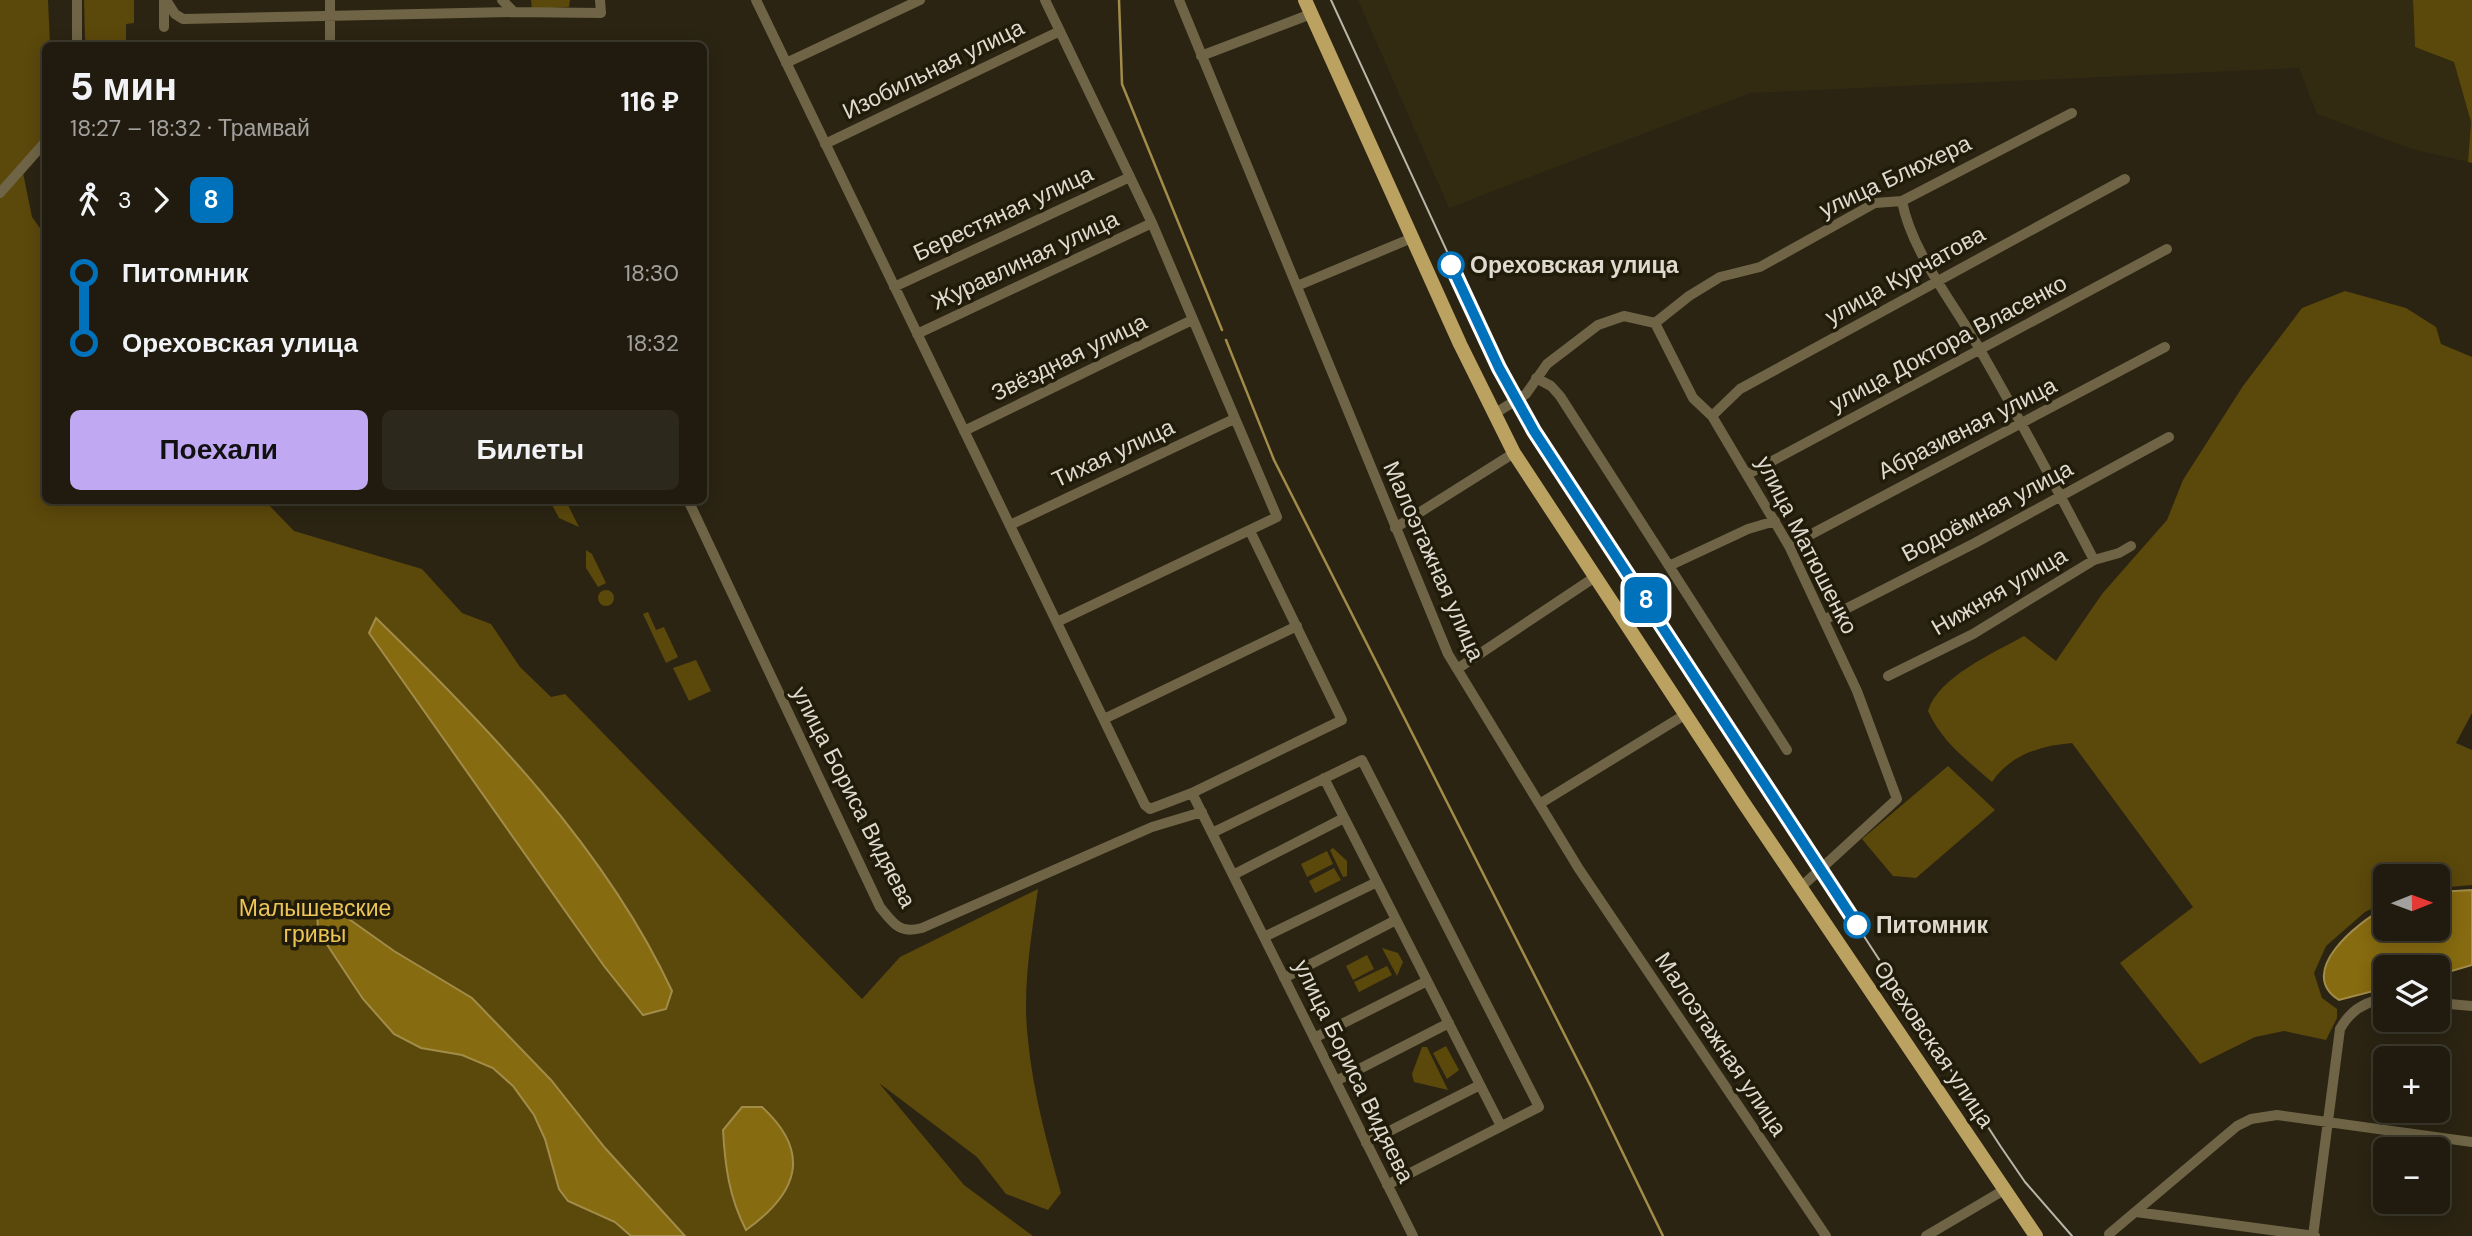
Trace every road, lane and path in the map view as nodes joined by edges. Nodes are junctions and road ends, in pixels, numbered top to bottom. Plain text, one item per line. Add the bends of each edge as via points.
1 (77, 0) edge
2 (165, 0) edge
3 (330, 0) edge
4 (502, 0) edge
5 (600, 0) edge
6 (756, 0) edge
7 (920, 0) edge
8 (1045, 0) edge
9 (1179, 0) edge
10 (1308, 7) edge
11 (514, 12) junction
12 (331, 16) junction
13 (164, 27) dead end
14 (1060, 31) junction
15 (77, 42) edge
16 (330, 42) edge
17 (1202, 56) junction
18 (786, 64) junction
19 (2072, 113) dead end
20 (825, 144) junction
21 (42, 146) edge
22 (1130, 177) junction
23 (2124, 179) dead end
24 (0, 193) edge
25 (1902, 201) junction
26 (1152, 223) junction
27 (1412, 238) junction
28 (2167, 249) dead end
29 (1937, 281) junction
30 (1297, 286) junction
31 (894, 287) junction
32 (1192, 320) junction
33 (1655, 323) junction
34 (917, 334) junction
35 (2165, 347) dead end
36 (1980, 350) junction
37 (1536, 378) junction
38 (1494, 414) junction
39 (1712, 416) junction
40 (1234, 419) junction
41 (2021, 424) junction
42 (964, 431) junction
43 (2169, 437) dead end
44 (1514, 453) junction
45 (1748, 474) junction
46 (2061, 497) junction
47 (690, 504) edge
48 (1776, 521) junction
49 (1010, 525) junction
50 (1395, 528) junction
51 (1251, 531) junction
52 (1789, 546) junction
53 (2131, 546) dead end
54 (2095, 560) junction
55 (1671, 565) junction
56 (1595, 577) junction
57 (1824, 620) junction
58 (1057, 622) junction
59 (1297, 626) junction
60 (1457, 669) junction
61 (1888, 676) dead end
62 (1686, 714) junction
63 (1104, 719) junction
64 (1787, 750) dead end
65 (1324, 778) junction
66 (1192, 793) junction
67 (1541, 803) junction
68 (1202, 811) junction
69 (1344, 818) junction
70 (1212, 833) junction
71 (1233, 875) junction
72 (1377, 882) junction
73 (1801, 887) junction
74 (1396, 920) junction
75 (1264, 937) junction
76 (1284, 978) junction
77 (1427, 981) junction
78 (2373, 1001) edge
79 (2450, 1004) edge
80 (2472, 1006) edge
81 (1449, 1023) junction
82 (1314, 1038) junction
83 (1336, 1081) junction
84 (1480, 1085) junction
85 (2327, 1122) junction
86 (1501, 1126) junction
87 (2472, 1142) edge
88 (1366, 1143) junction
89 (1387, 1185) junction
90 (2004, 1190) junction
91 (2136, 1212) junction
92 (2109, 1234) dead end
93 (1413, 1236) edge
94 (1826, 1236) edge
95 (1927, 1236) edge
96 (2036, 1236) edge
97 (2314, 1236) edge

1 - 15 street
2 - 12 street via 183,19
2 - 13 street
3 - 12 street
4 - 11 street
5 - 11 street via 601,13
6 - 18 street
7 - 18 street
8 - 14 street
9 - 17 street, Малоэтажная улица
10 - 17 street
10 - 27 main road, Ореховская улица
11 - 12 street
12 - 16 street
14 - 20 street, Изобильная улица
14 - 22 street
17 - 30 street, Малоэтажная улица
18 - 20 street
19 - 25 street, улица Блюхера
20 - 31 street
21 - 24 street
22 - 26 street
22 - 31 street, Берестяная улица
23 - 29 street, улица Курчатова
25 - 29 street
25 - 33 street, улица Блюхера via 1875,203 1760,267 1720,277
26 - 32 street
26 - 34 street, Журавлиная улица
27 - 30 street
27 - 38 main road, Ореховская улица
28 - 36 street, улица Доктора Власенко
29 - 36 street
29 - 39 street, улица Курчатова via 1740,389
30 - 50 street, Малоэтажная улица
31 - 34 street
32 - 40 street
32 - 42 street, Звёздная улица
33 - 37 street via 1624,316 1607,320 1547,364
33 - 39 street, улица Матюшенко via 1693,398
34 - 42 street
35 - 41 street, Абразивная улица
36 - 41 street
36 - 45 street, улица Доктора Власенко
37 - 38 street via 1526,394
37 - 55 street via 1560,396
38 - 44 main road, Ореховская улица
39 - 45 street, улица Матюшенко
40 - 49 street, Тихая улица
40 - 51 street via 1277,517
41 - 46 street
41 - 52 street, Абразивная улица
42 - 49 street
43 - 46 street, Водоёмная улица
44 - 50 street
44 - 56 main road, Ореховская улица
45 - 48 street, улица Матюшенко
46 - 54 street
46 - 57 street, Водоёмная улица
47 - 68 street, улица Бориса Видяева via 880,907 898,929 922,928 1152,827
48 - 52 street, улица Матюшенко
48 - 55 street
49 - 58 street
50 - 60 street, Малоэтажная улица
51 - 58 street
51 - 59 street
52 - 57 street, улица Матюшенко
53 - 54 street, Нижняя улица
54 - 61 street, Нижняя улица via 1973,634
55 - 64 street
56 - 60 street
56 - 62 main road, Ореховская улица
57 - 73 street, улица Матюшенко via 1868,715 1897,799
58 - 63 street
59 - 63 street
59 - 66 street via 1342,720
60 - 67 street, Малоэтажная улица
62 - 67 street
62 - 73 main road, Ореховская улица
63 - 66 street via 1150,809
65 - 69 street
65 - 70 street
65 - 86 street via 1362,760 1539,1107
66 - 68 street, улица Бориса Видяева
67 - 94 street, Малоэтажная улица via 1652,981
68 - 70 street, улица Бориса Видяева
69 - 71 street
69 - 72 street
70 - 71 street, улица Бориса Видяева
71 - 75 street, улица Бориса Видяева
72 - 74 street
72 - 75 street
73 - 90 main road, Ореховская улица
74 - 76 street
74 - 77 street
75 - 76 street, улица Бориса Видяева
76 - 82 street, улица Бориса Видяева
77 - 81 street
77 - 82 street
78 - 85 street via 2356,1009 2340,1029
79 - 80 street
81 - 83 street
81 - 84 street
82 - 83 street, улица Бориса Видяева
83 - 88 street, улица Бориса Видяева
84 - 86 street
84 - 88 street
85 - 87 street
85 - 91 street via 2277,1115 2251,1119 2212,1144
85 - 97 street
86 - 89 street
88 - 89 street, улица Бориса Видяева
89 - 93 street, улица Бориса Видяева
90 - 95 street
90 - 96 main road, Ореховская улица
91 - 92 street
91 - 97 street

